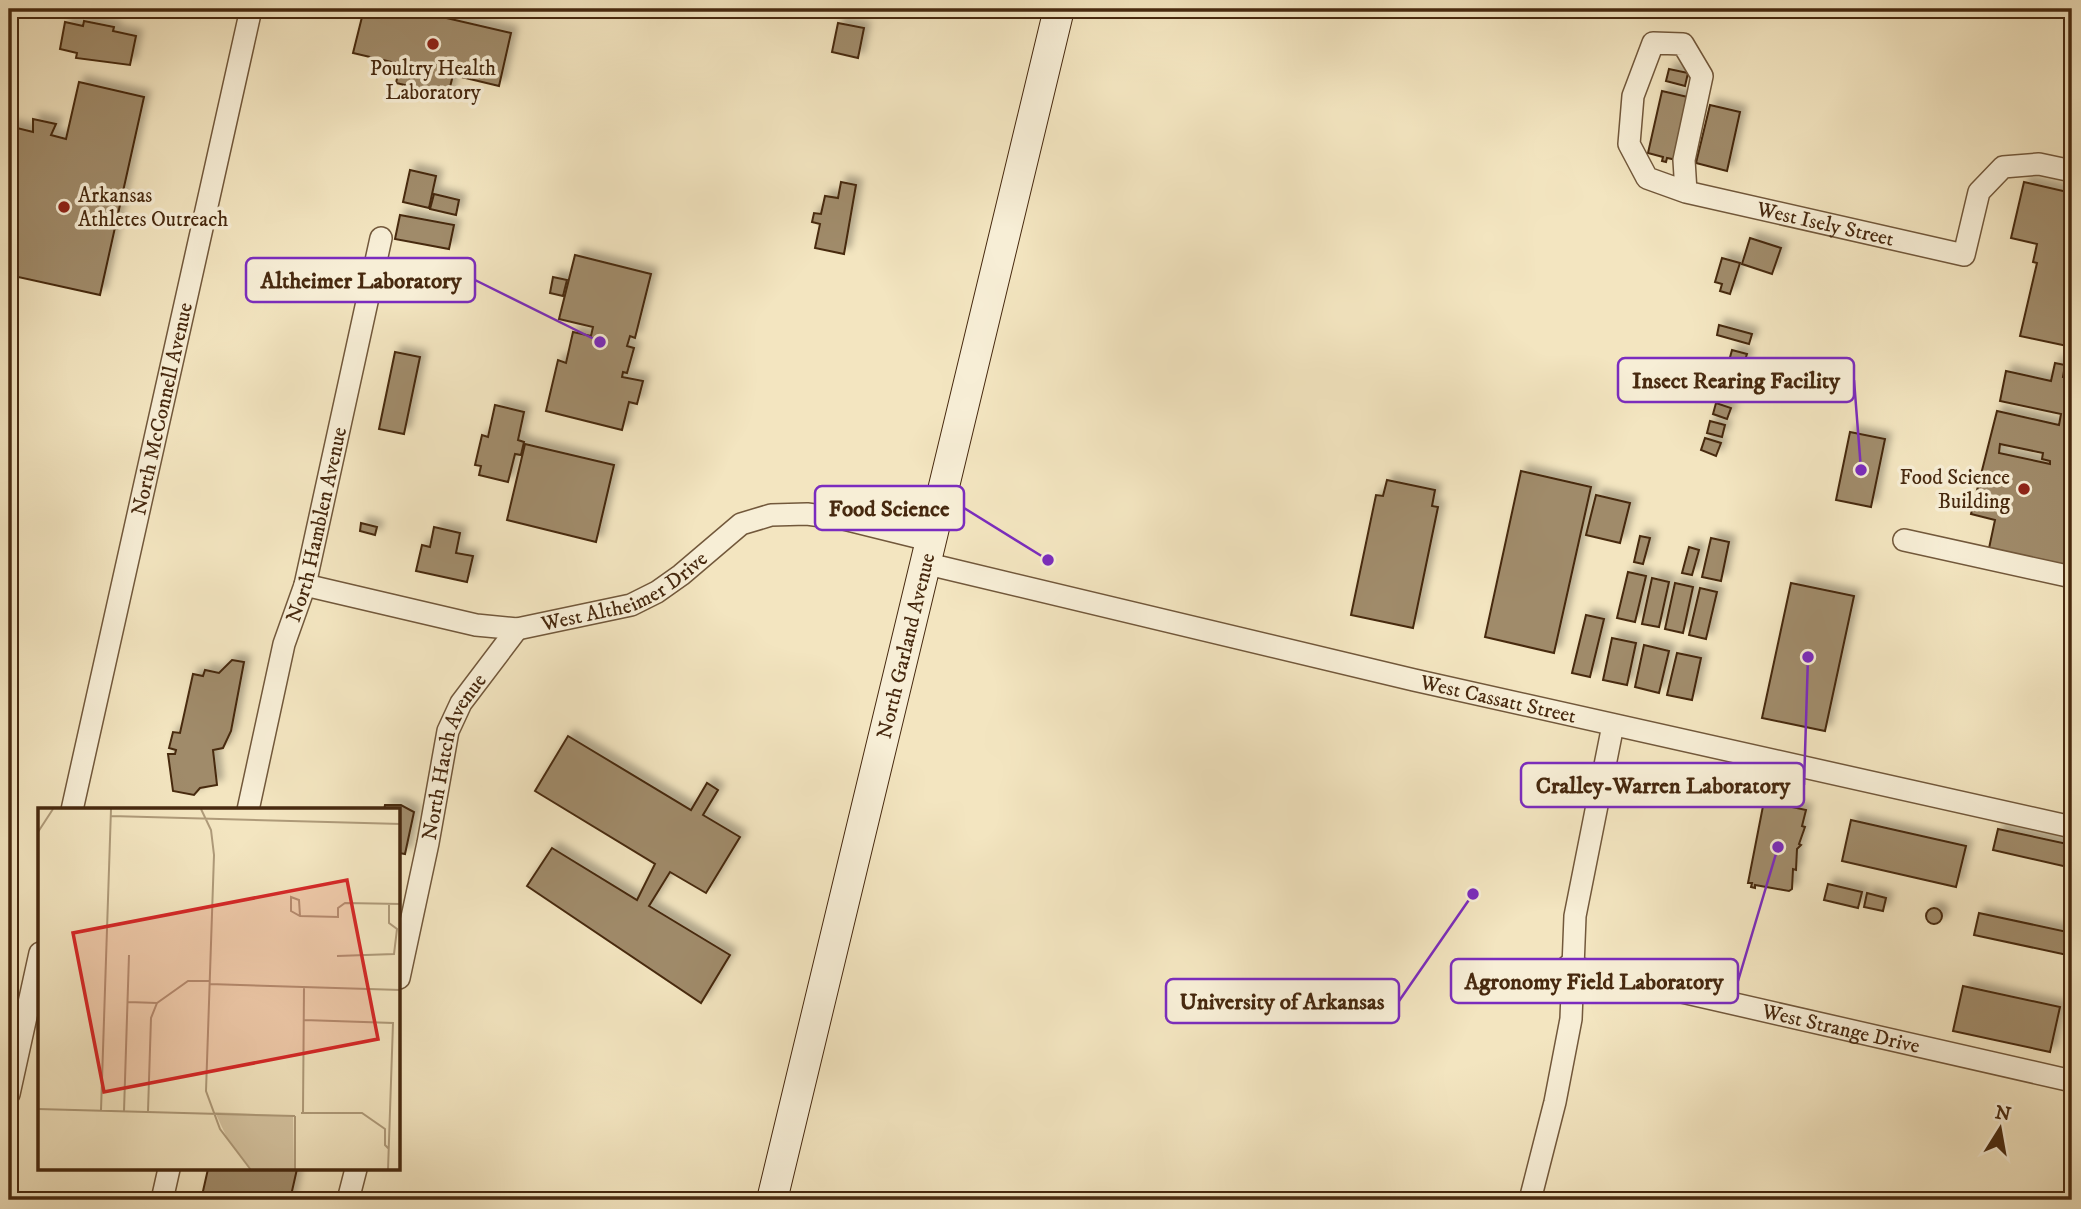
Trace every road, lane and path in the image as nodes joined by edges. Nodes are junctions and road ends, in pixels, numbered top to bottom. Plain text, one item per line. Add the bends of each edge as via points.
1 (251, 9) edge
2 (1059, 9) edge
3 (2072, 171) edge
4 (1686, 192) junction
5 (381, 238) dead end
6 (1904, 540) dead end
7 (930, 552) junction
8 (2072, 577) edge
9 (304, 585) junction
10 (517, 629) junction
11 (1613, 725) junction
12 (72, 808) edge
13 (248, 808) edge
14 (2072, 827) edge
15 (38, 962) edge
16 (1570, 967) junction
17 (401, 969) edge
18 (2072, 1081) edge
19 (9, 1094) edge
20 (169, 1170) edge
21 (356, 1170) edge
22 (162, 1200) edge
23 (348, 1200) edge
24 (772, 1200) edge
25 (1530, 1200) edge

1 - 12 street, North McConnell Avenue
2 - 7 main road, North Garland Avenue
3 - 4 street, West Isely Street via 2039,164 2003,167 1979,192 1964,256
4 - 4 street, West Isely Street via 1647,178 1629,144 1633,96 1653,43 1683,44 1702,76 1684,160
5 - 9 street, North Hamblen Avenue
6 - 8 street
7 - 10 street, West Altheimer Drive via 844,519 807,513 771,516 741,524 681,575 631,605
7 - 11 street, West Cassatt Street
7 - 24 main road, North Garland Avenue
9 - 10 street, West Altheimer Drive via 476,625
9 - 13 street, North Hamblen Avenue via 284,644
10 - 17 street, North Hatch Avenue via 461,703 448,732
11 - 14 street, West Cassatt Street
11 - 16 street via 1583,867
15 - 19 street
16 - 18 street, West Strange Drive
16 - 25 street via 1571,1019
20 - 22 street
21 - 23 street

